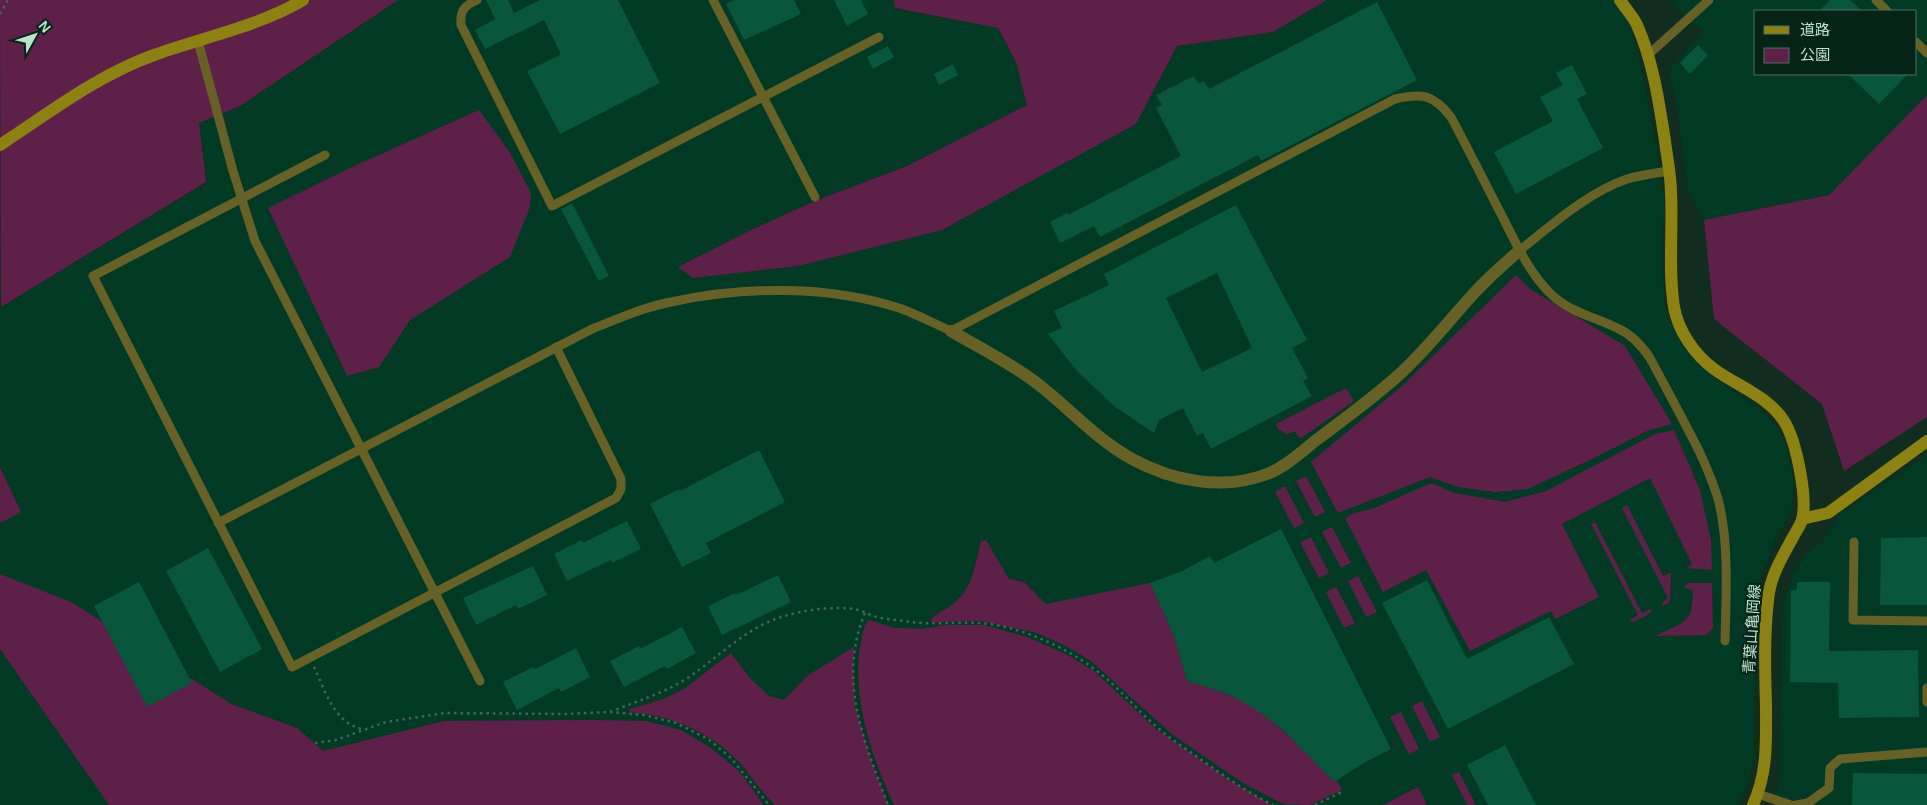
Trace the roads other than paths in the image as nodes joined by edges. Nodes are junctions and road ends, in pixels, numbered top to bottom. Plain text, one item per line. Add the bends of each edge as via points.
1 (303, 0) edge
2 (477, 0) edge
3 (713, 0) edge
4 (1620, 0) edge
5 (1709, 0) edge
6 (1876, 0) edge
7 (1886, 10) edge
8 (879, 37) dead end
9 (198, 41) junction
10 (1917, 43) edge
11 (1927, 53) edge
12 (1648, 55) junction
13 (764, 98) junction
14 (0, 145) edge
15 (325, 155) dead end
16 (1669, 171) junction
17 (815, 197) dead end
18 (242, 198) junction
19 (1520, 250) junction
20 (950, 331) junction
21 (556, 348) junction
22 (1927, 441) edge
23 (362, 449) junction
24 (1802, 519) junction
25 (218, 523) junction
26 (1854, 542) dead end
27 (435, 591) junction
28 (1927, 621) edge
29 (1725, 641) dead end
30 (480, 681) dead end
31 (1927, 688) edge
32 (1927, 702) edge
33 (1927, 752) edge
34 (1755, 800) edge
35 (1790, 805) edge
36 (1796, 805) edge

1 - 9 street via 261,21
2 - 13 lane via 466,6 460,16 461,25 552,206
3 - 13 lane
4 - 12 street via 1637,23
5 - 12 lane
6 - 7 lane
8 - 13 lane
9 - 14 street via 119,69
9 - 18 lane
10 - 11 lane
12 - 16 street via 1660,106
13 - 17 lane
15 - 18 lane
16 - 19 lane via 1613,185 1563,216
16 - 24 street via 1672,191 1671,266 1678,323 1699,355 1714,369 1761,398 1784,422 1799,464
18 - 23 lane via 255,241
18 - 25 lane via 93,276
19 - 20 street via 1475,292 1402,372 1362,406 1282,466 1238,482 1193,481 1133,460 1108,445 1036,383
19 - 20 lane via 1451,117 1431,98 1415,95 1395,99
19 - 29 lane via 1534,273 1558,300 1571,310 1618,328 1642,347 1672,398 1712,480 1720,507
20 - 21 lane via 903,309 871,300 831,293 775,290 722,293 670,302 592,329
21 - 23 lane
21 - 27 lane via 621,479 621,488 616,498
22 - 24 street via 1828,513
23 - 25 lane
23 - 27 lane
24 - 34 street, 青葉山亀岡線 via 1772,578 1768,598 1764,778
25 - 27 lane via 292,666
26 - 28 lane via 1853,620
27 - 30 lane
31 - 32 lane
33 - 36 lane via 1840,759 1830,768 1829,788 1808,803
34 - 35 lane

